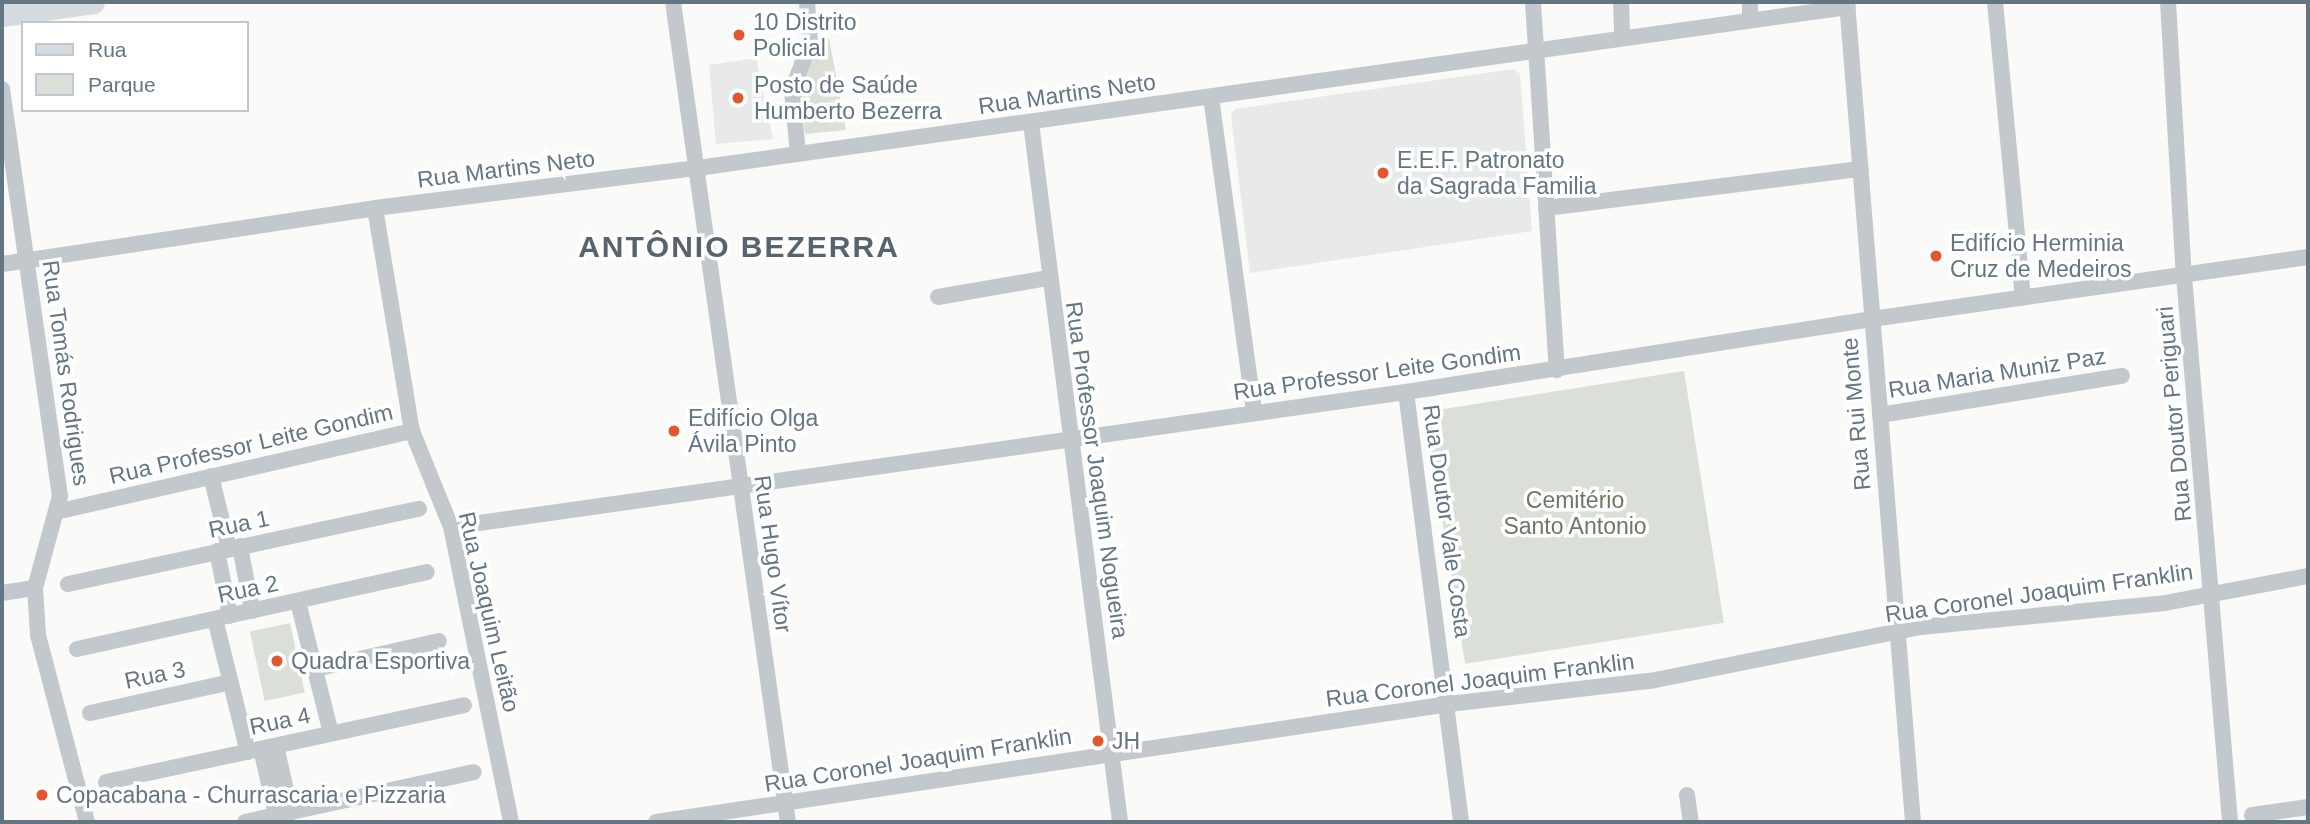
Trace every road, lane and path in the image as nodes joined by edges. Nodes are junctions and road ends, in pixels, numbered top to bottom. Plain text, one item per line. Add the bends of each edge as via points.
1 (93, 2) edge
2 (673, 2) edge
3 (807, 2) edge
4 (1533, 2) edge
5 (1621, 2) edge
6 (1750, 2) edge
7 (1995, 2) edge
8 (2168, 2) edge
9 (1848, 4) edge
10 (2, 15) edge
11 (1750, 20) junction
12 (1622, 38) junction
13 (1535, 50) junction
14 (2, 89) edge
15 (1211, 97) junction
16 (1031, 123) junction
17 (798, 153) junction
18 (698, 168) junction
19 (1861, 169) junction
20 (375, 208) junction
21 (1546, 208) junction
22 (2308, 257) edge
23 (28, 260) junction
24 (2, 264) edge
25 (2184, 276) junction
26 (1048, 278) junction
27 (937, 297) dead end
28 (2023, 298) junction
29 (1872, 319) junction
30 (1557, 370) junction
31 (2122, 376) dead end
32 (1406, 392) junction
33 (1254, 411) junction
34 (1880, 415) junction
35 (412, 431) junction
36 (1071, 438) junction
37 (211, 476) junction
38 (740, 485) junction
39 (419, 509) dead end
40 (60, 511) junction
41 (451, 527) junction
42 (228, 549) junction
43 (428, 572) dead end
44 (2308, 576) edge
45 (68, 584) dead end
46 (35, 588) junction
47 (2, 593) edge
48 (2213, 593) junction
49 (298, 602) junction
50 (252, 611) junction
51 (223, 618) junction
52 (1897, 634) junction
53 (439, 641) dead end
54 (78, 649) dead end
55 (315, 669) junction
56 (231, 682) junction
57 (1449, 704) junction
58 (464, 705) dead end
59 (90, 713) dead end
60 (331, 733) junction
61 (262, 749) junction
62 (1111, 753) junction
63 (474, 772) dead end
64 (106, 782) dead end
65 (1687, 795) dead end
66 (785, 804) junction
67 (2308, 807) edge
68 (284, 814) junction
69 (2252, 815) dead end
70 (87, 822) edge
71 (245, 822) edge
72 (511, 822) edge
73 (656, 822) edge
74 (788, 822) edge
75 (1120, 822) edge
76 (1461, 822) edge
77 (1691, 822) edge
78 (1913, 822) edge
79 (2230, 822) edge

1 - 10 main road
2 - 18 street, Rua Hugo Vítor
3 - 17 street via 808,55 792,90
4 - 13 street
5 - 12 street
6 - 11 street
7 - 28 street
8 - 25 street, Rua Doutor Periguari
9 - 11 street, Rua Martins Neto
9 - 19 street, Rua Rui Monte
11 - 12 street, Rua Martins Neto
12 - 13 street, Rua Martins Neto
13 - 15 street, Rua Martins Neto
13 - 21 street
14 - 23 street, Rua Tomás Rodrigues
15 - 16 street, Rua Martins Neto
15 - 33 street
16 - 17 street, Rua Martins Neto
16 - 26 street, Rua Professor Joaquim Nogueira
17 - 18 street, Rua Martins Neto
18 - 20 street, Rua Martins Neto
18 - 38 street, Rua Hugo Vítor
19 - 21 street
19 - 29 street, Rua Rui Monte
20 - 23 street, Rua Martins Neto
20 - 35 street, Rua Joaquim Leitão
21 - 30 street
22 - 25 street, Rua Professor Leite Gondim
23 - 24 street, Rua Martins Neto
23 - 40 street, Rua Tomás Rodrigues
25 - 28 street, Rua Professor Leite Gondim
25 - 48 street, Rua Doutor Periguari
26 - 27 street
26 - 36 street, Rua Professor Joaquim Nogueira
28 - 29 street, Rua Professor Leite Gondim
29 - 30 street, Rua Professor Leite Gondim
29 - 34 street, Rua Rui Monte
30 - 32 street, Rua Professor Leite Gondim
31 - 34 street, Rua Maria Muniz Paz
32 - 33 street, Rua Professor Leite Gondim
32 - 57 street, Rua Doutor Vale Costa
33 - 36 street, Rua Professor Leite Gondim
34 - 52 street, Rua Rui Monte
35 - 37 street, Rua Professor Leite Gondim
35 - 41 street, Rua Joaquim Leitão
36 - 38 street, Rua Professor Leite Gondim
36 - 62 street, Rua Professor Joaquim Nogueira
37 - 40 street, Rua Professor Leite Gondim
37 - 42 street
38 - 41 street, Rua Professor Leite Gondim
38 - 66 street, Rua Hugo Vítor
39 - 42 street, Rua 1
40 - 46 street, Rua Tomás Rodrigues
41 - 72 street, Rua Joaquim Leitão
42 - 45 street, Rua 1
42 - 50 street
42 - 51 street
43 - 49 street, Rua 2
44 - 48 street, Rua Coronel Joaquim Franklin
46 - 47 street
46 - 70 street, Rua Tomás Rodrigues via 38,635
48 - 52 street, Rua Coronel Joaquim Franklin via 2165,603 1941,624
48 - 79 street, Rua Doutor Periguari
49 - 50 street, Rua 2
49 - 55 street
50 - 51 street, Rua 2
51 - 54 street, Rua 2
51 - 56 street
52 - 57 street, Rua Coronel Joaquim Franklin via 1655,680
52 - 78 street, Rua Rui Monte
53 - 55 street
55 - 60 street
56 - 59 street, Rua 3
56 - 61 street
57 - 62 street, Rua Coronel Joaquim Franklin
57 - 76 street, Rua Doutor Vale Costa
58 - 60 street, Rua 4
60 - 61 street, Rua 4
61 - 64 street, Rua 4
61 - 68 street
62 - 66 street, Rua Coronel Joaquim Franklin
62 - 75 street, Rua Professor Joaquim Nogueira
63 - 68 street
65 - 77 street
66 - 73 street, Rua Coronel Joaquim Franklin
66 - 74 street, Rua Hugo Vítor
67 - 69 street
68 - 71 street

